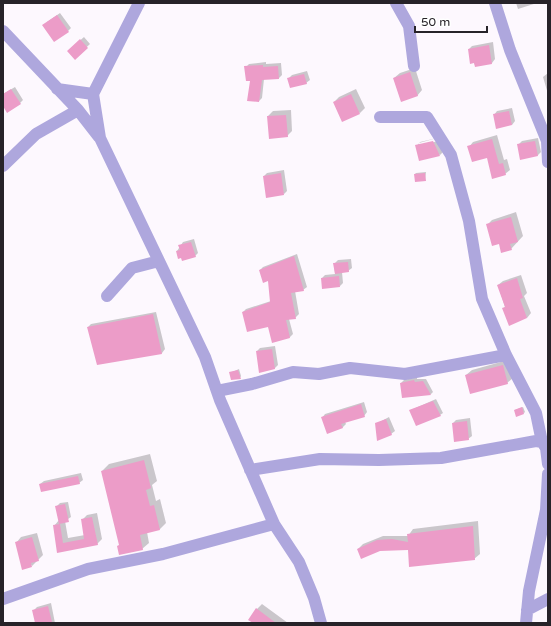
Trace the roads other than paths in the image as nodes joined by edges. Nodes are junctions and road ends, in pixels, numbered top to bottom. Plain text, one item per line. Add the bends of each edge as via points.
1 (139, 3) edge
2 (396, 3) edge
3 (496, 3) edge
4 (3, 33) edge
5 (414, 66) dead end
6 (58, 89) junction
7 (93, 94) junction
8 (78, 110) junction
9 (380, 117) dead end
10 (100, 138) junction
11 (548, 162) edge
12 (3, 166) edge
13 (159, 261) junction
14 (107, 296) dead end
15 (506, 355) junction
16 (217, 391) junction
17 (542, 442) junction
18 (548, 464) edge
19 (250, 470) junction
20 (548, 474) edge
21 (548, 492) edge
22 (274, 524) junction
23 (548, 598) edge
24 (3, 599) edge
25 (527, 610) junction
26 (321, 623) edge
27 (526, 623) edge

1 - 7 street
2 - 5 street via 409,26
3 - 11 street via 510,50 547,141
4 - 6 street
6 - 7 street
6 - 8 street
7 - 10 street
8 - 10 street
8 - 12 street via 36,134
9 - 15 street via 427,117 451,155 469,221 482,299
10 - 13 street
13 - 14 street via 132,268
13 - 16 street via 205,358
15 - 16 street via 405,374 350,368 319,374 293,372
15 - 17 street via 536,413
16 - 19 street
17 - 18 street via 546,448
17 - 19 street via 441,458 320,459
19 - 22 street
20 - 21 street
21 - 25 street
22 - 24 street via 163,554 88,569
22 - 26 street via 299,562
23 - 25 street
25 - 27 street

